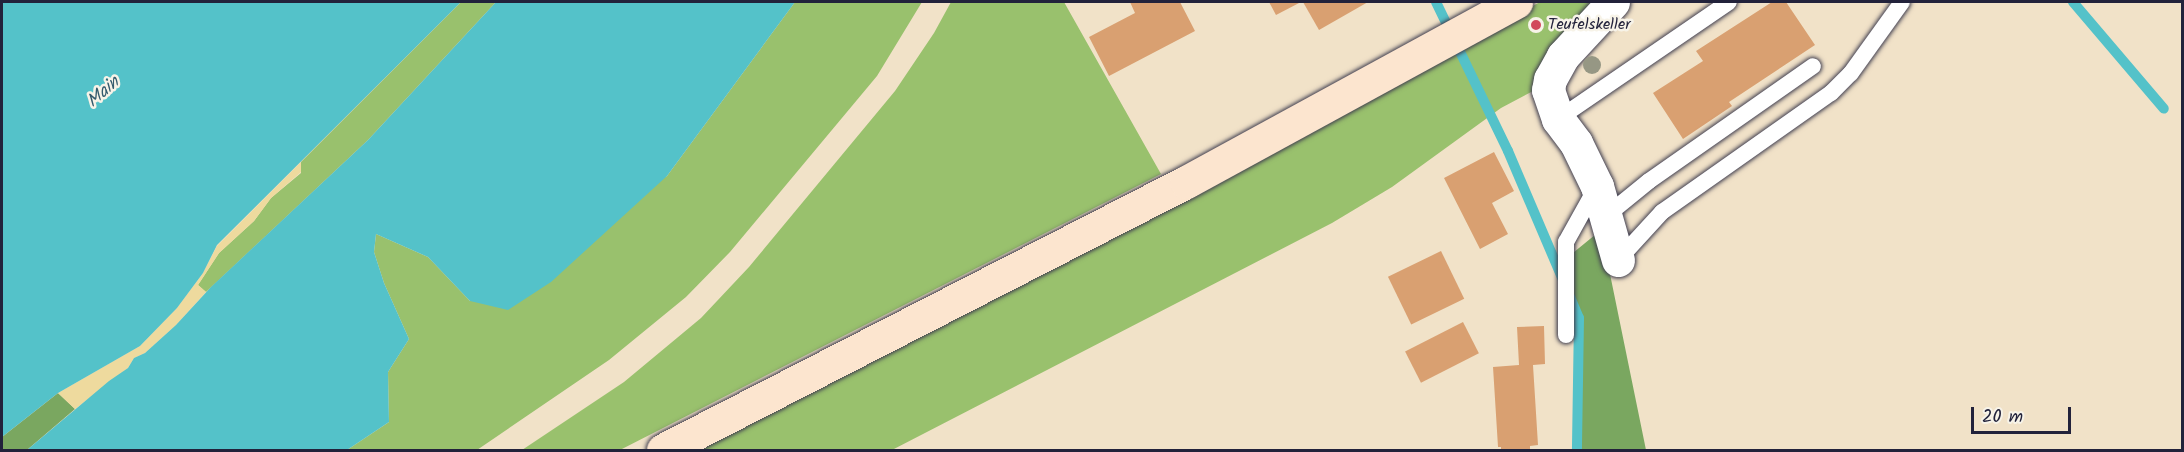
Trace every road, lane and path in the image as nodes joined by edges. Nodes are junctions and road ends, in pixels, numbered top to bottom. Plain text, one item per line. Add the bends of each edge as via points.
1 (1613, 2) edge
2 (1729, 2) edge
3 (1902, 2) edge
4 (1491, 16) edge
5 (1813, 66) dead end
6 (1558, 118) junction
7 (1602, 201) junction
8 (1618, 260) joint
9 (1566, 335) dead end
10 (663, 450) edge

1 - 6 street via 1563,56 1550,79 1548,90
2 - 6 lane
3 - 8 lane via 1851,73 1831,93 1662,212
4 - 10 main road via 1186,182
5 - 7 lane via 1649,181
6 - 7 street via 1576,143
7 - 8 street
7 - 9 lane via 1566,242

